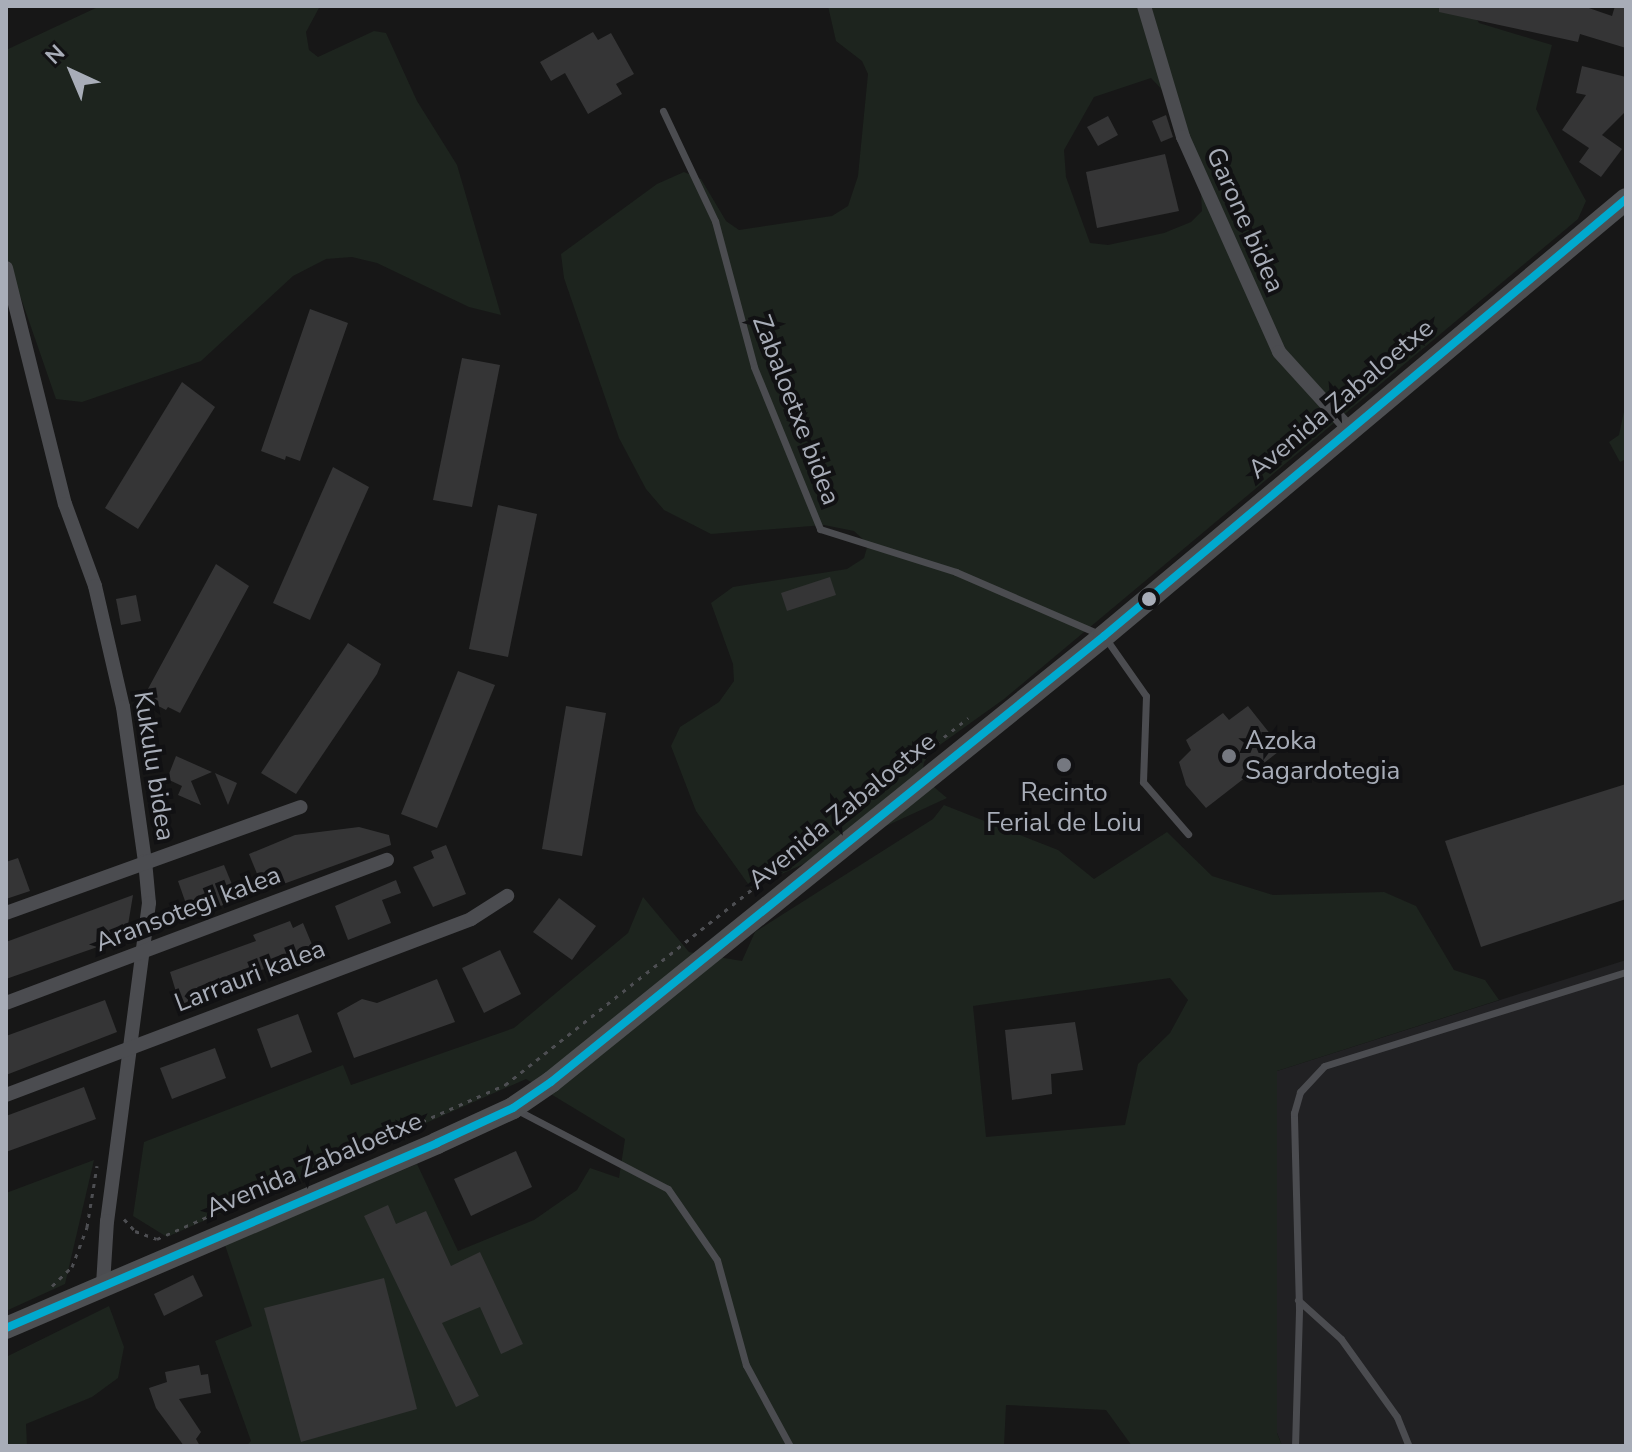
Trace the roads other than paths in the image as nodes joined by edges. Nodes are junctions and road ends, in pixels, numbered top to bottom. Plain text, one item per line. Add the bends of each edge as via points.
1 (1144, 6) edge
2 (663, 111) dead end
3 (1626, 199) edge
4 (6, 268) edge
5 (1349, 429) junction
6 (1104, 636) junction
7 (300, 807) dead end
8 (1188, 834) dead end
9 (387, 860) dead end
10 (145, 861) junction
11 (507, 896) dead end
12 (6, 913) edge
13 (141, 951) junction
14 (1626, 972) edge
15 (6, 1003) edge
16 (128, 1049) junction
17 (6, 1095) edge
18 (513, 1108) junction
19 (103, 1284) junction
20 (1298, 1300) junction
21 (6, 1328) edge
22 (790, 1446) edge
23 (1295, 1446) edge
24 (1409, 1446) edge

1 - 5 street, Garone bidea via 1183,137 1279,352
2 - 6 lane, Zabaloetxe bidea via 715,221 754,367 820,529 956,572
3 - 5 main road, Avenida Zabaloetxe
4 - 10 street, Kukulu bidea via 65,504 95,586 123,707
5 - 6 main road, Avenida Zabaloetxe
6 - 8 lane via 1146,696 1143,782
6 - 18 main road, Avenida Zabaloetxe
7 - 10 street
9 - 13 street, Aransotegi kalea
10 - 12 street
10 - 13 street, Kukulu bidea via 149,903
11 - 16 street, Larrauri kalea via 471,919
13 - 15 street, Aransotegi kalea
13 - 16 street, Kukulu bidea
14 - 20 lane via 1324,1066 1300,1092 1294,1113
16 - 17 street, Larrauri kalea
16 - 19 street, Kukulu bidea
18 - 19 main road, Avenida Zabaloetxe
18 - 22 lane via 668,1189 717,1260 746,1365
19 - 21 main road, Avenida Zabaloetxe
20 - 23 lane
20 - 24 lane via 1341,1339 1397,1417

